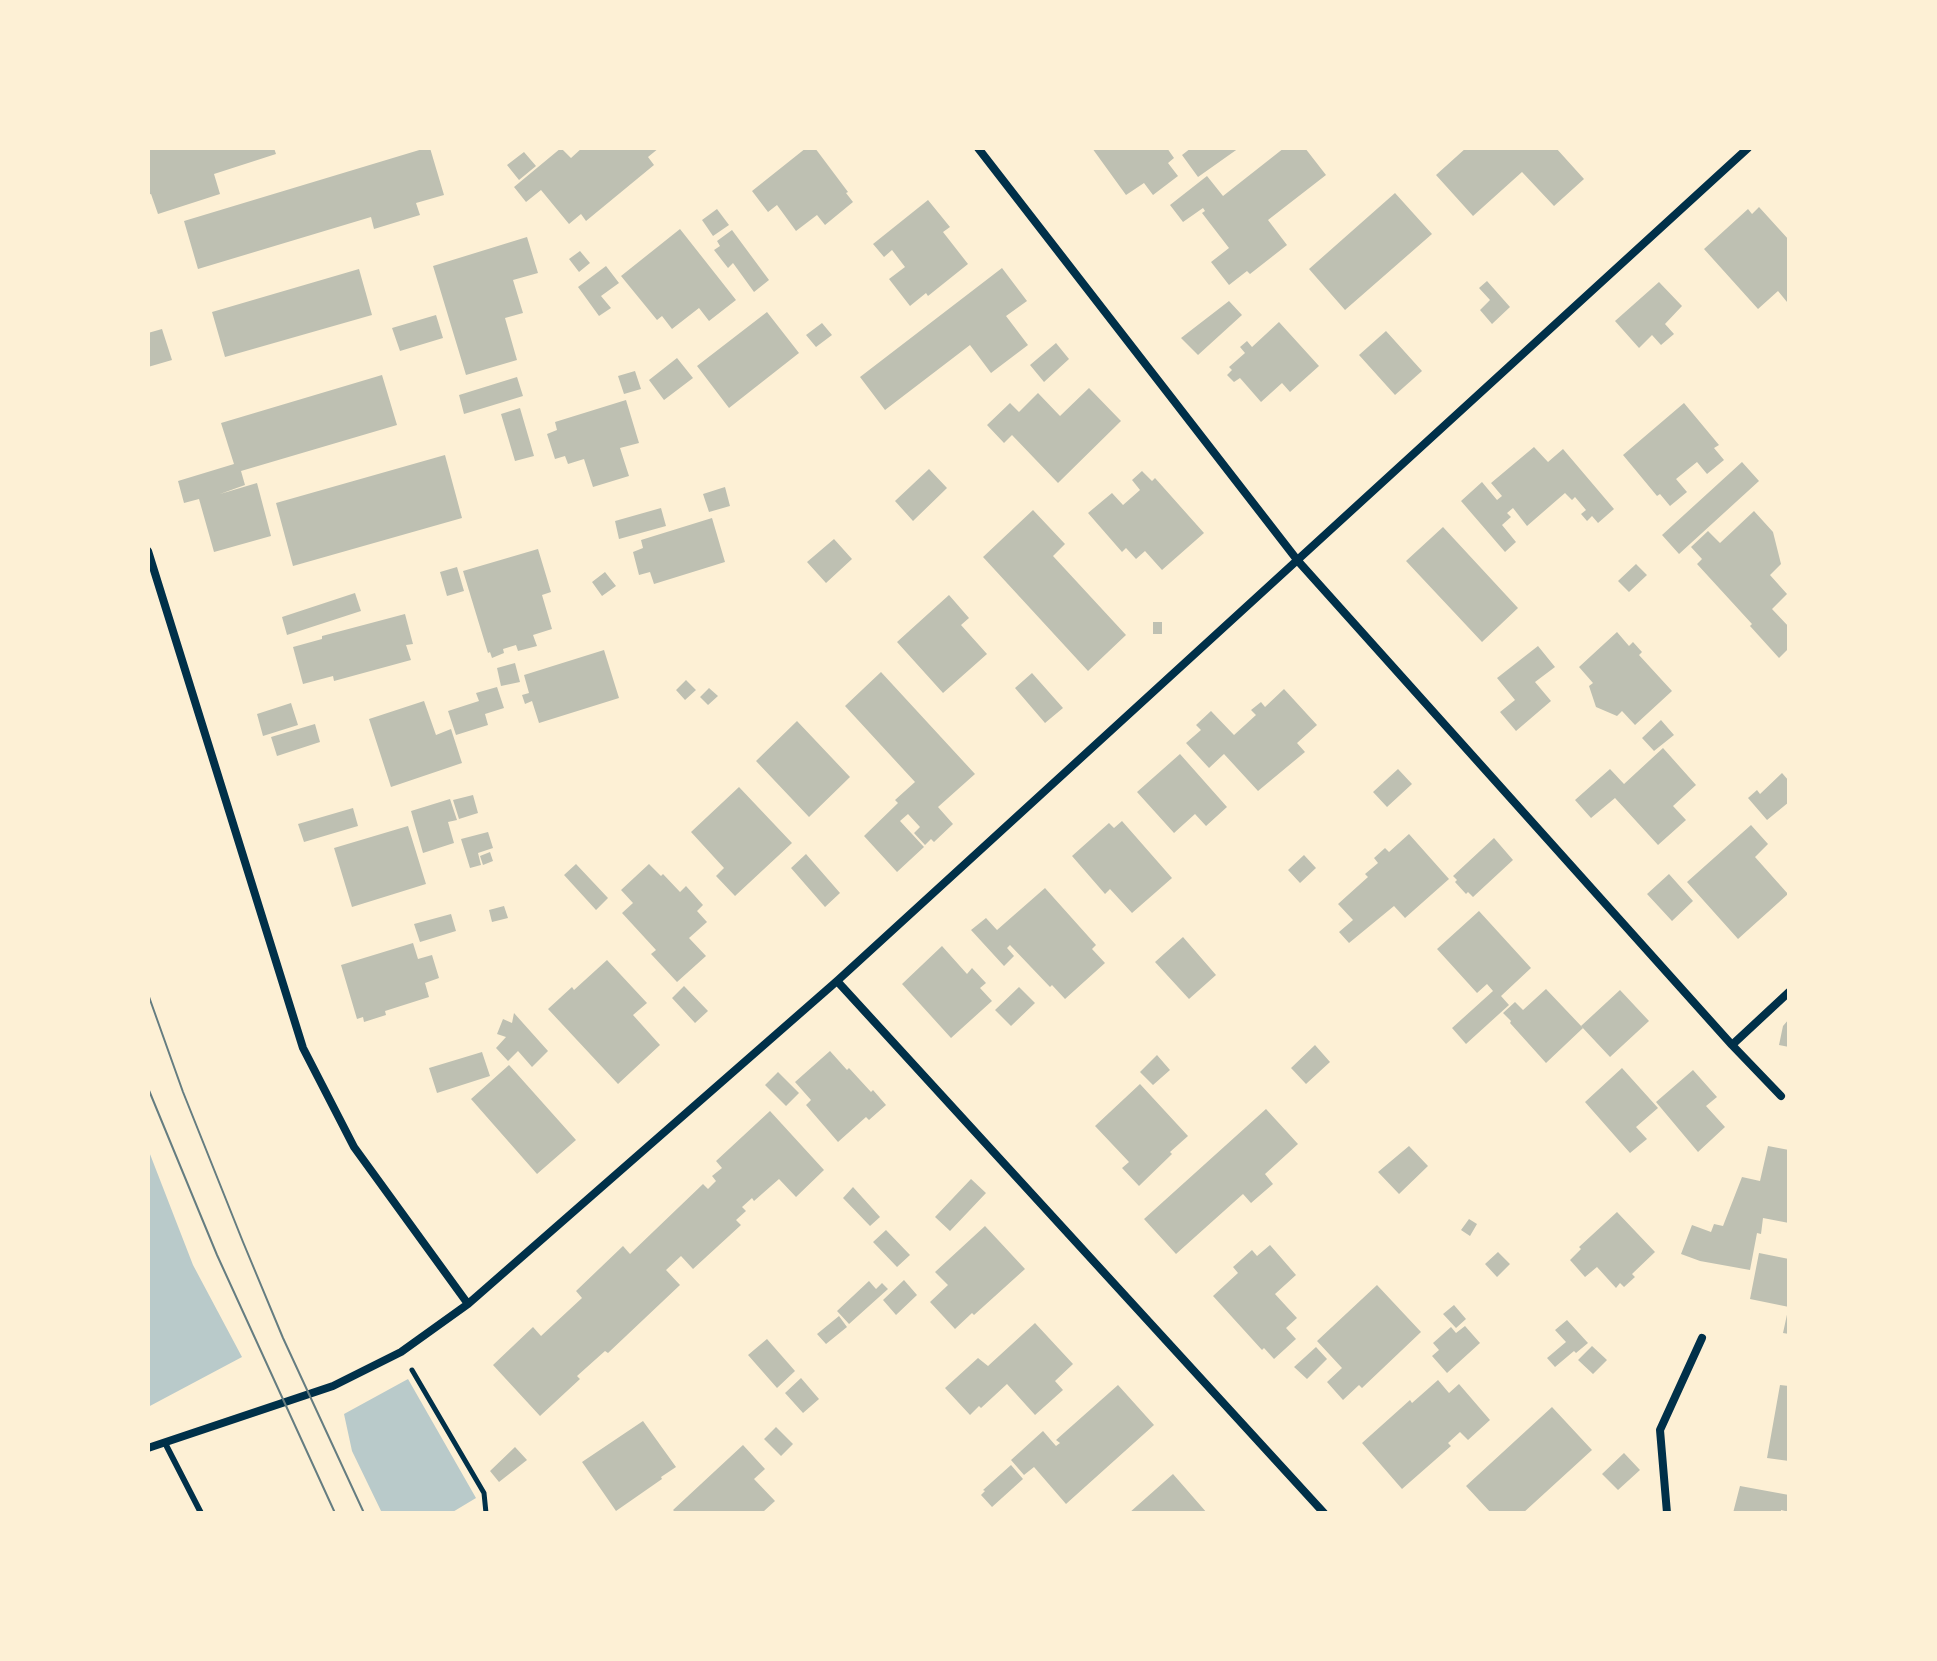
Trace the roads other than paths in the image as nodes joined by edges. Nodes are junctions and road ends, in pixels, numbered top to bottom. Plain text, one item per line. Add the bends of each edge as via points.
1 (978, 148) edge
2 (1748, 148) edge
3 (148, 551) edge
4 (1298, 561) junction
5 (837, 981) junction
6 (1789, 992) edge
7 (1732, 1045) junction
8 (1781, 1096) dead end
9 (468, 1304) junction
10 (1702, 1338) dead end
11 (165, 1443) junction
12 (148, 1448) edge
13 (201, 1513) edge
14 (1324, 1513) edge
15 (1667, 1513) edge

1 - 4 street
2 - 4 street
3 - 9 street via 303,1048 354,1147
4 - 5 street
4 - 7 street
5 - 9 street
5 - 14 street
6 - 7 street
7 - 8 street
9 - 11 street via 401,1352 333,1386
10 - 15 street via 1660,1430
11 - 12 street
11 - 13 lane

